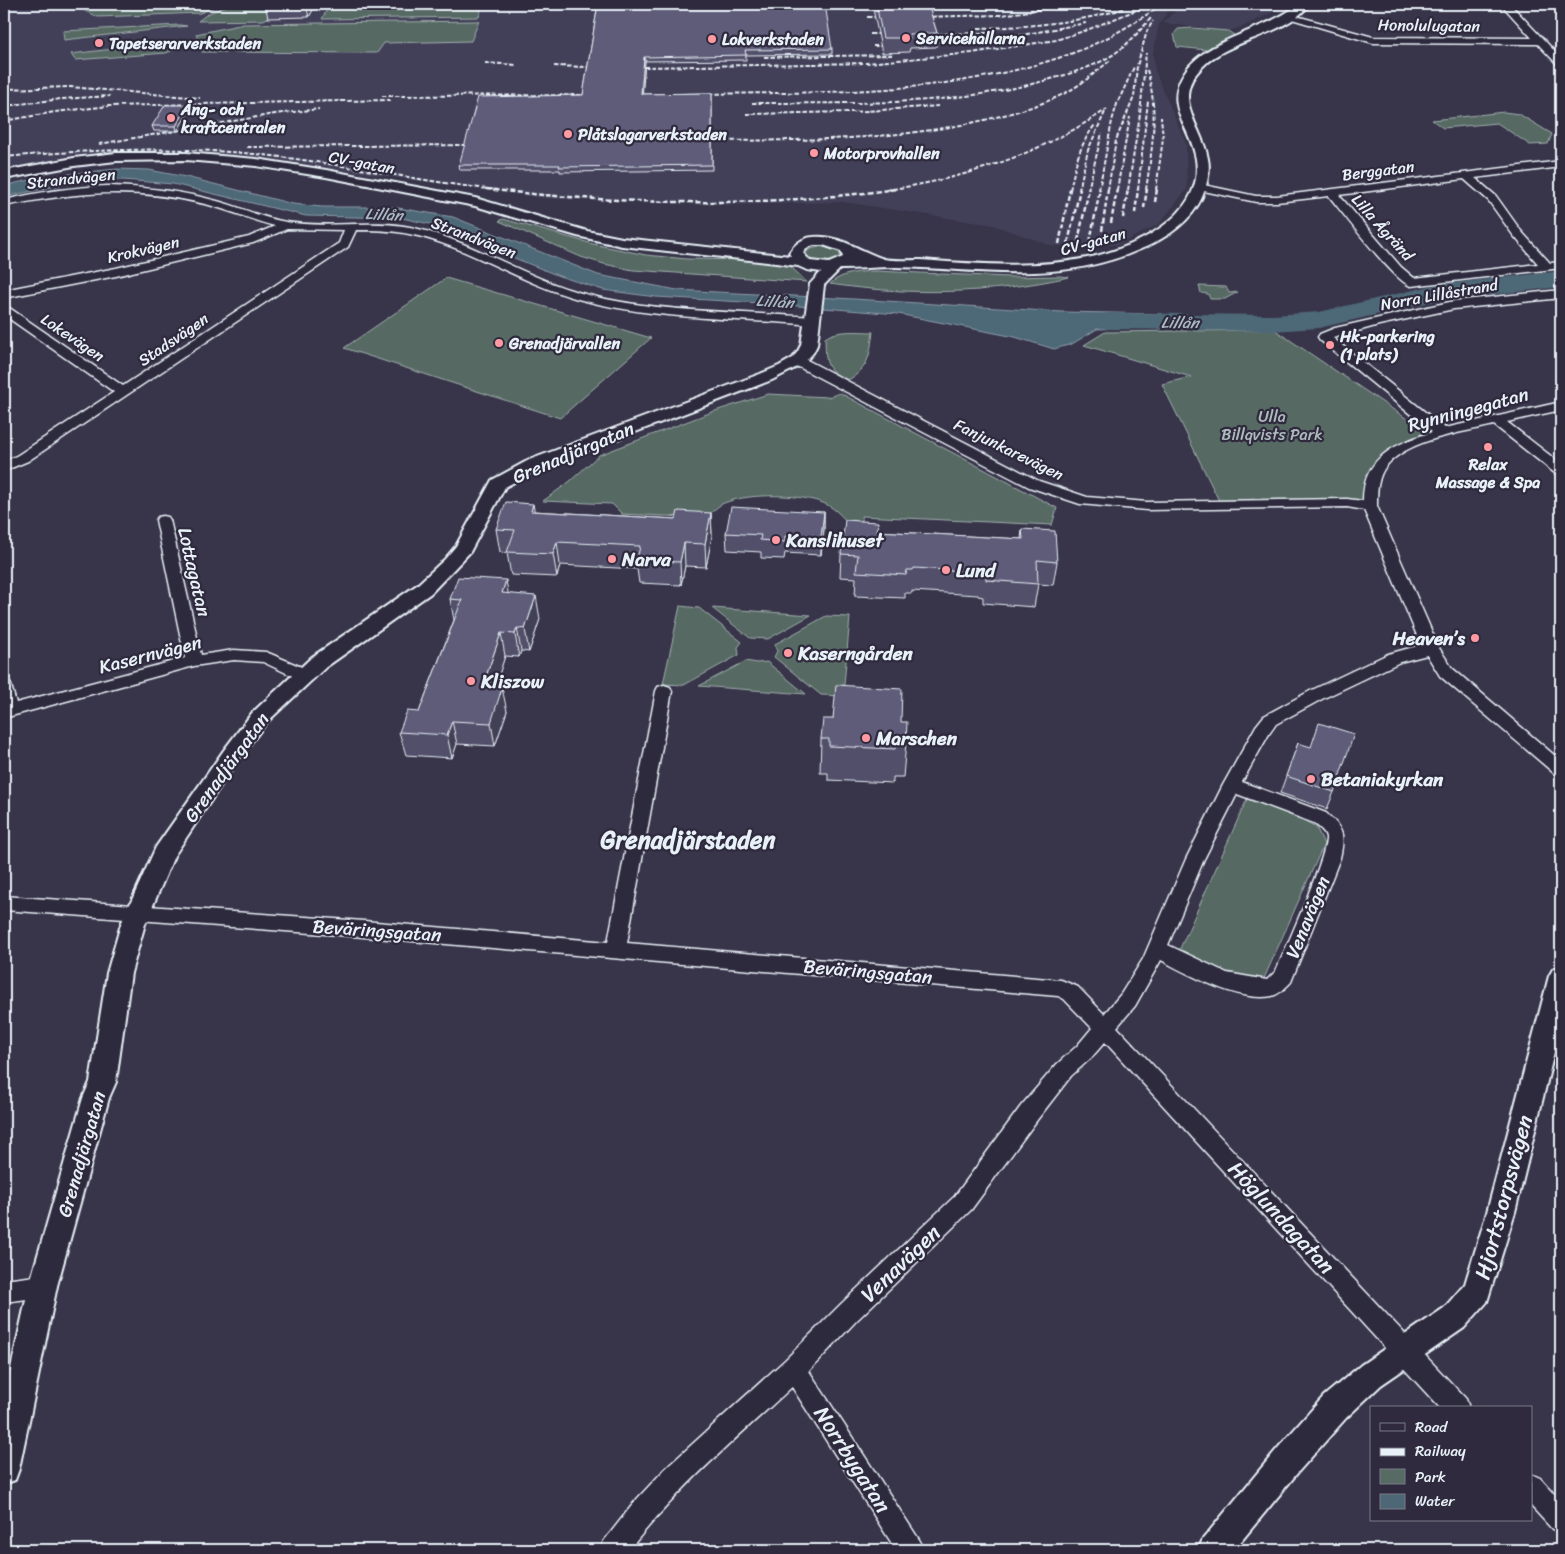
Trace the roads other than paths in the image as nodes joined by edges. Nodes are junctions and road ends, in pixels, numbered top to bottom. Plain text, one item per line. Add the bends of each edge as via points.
1 (1305, 4) edge
2 (1505, 4) edge
3 (1289, 17) junction
4 (1541, 41) junction
5 (1556, 52) edge
6 (1561, 63) edge
7 (1561, 164) edge
8 (4, 175) edge
9 (1467, 176) junction
10 (1199, 187) junction
11 (1330, 192) junction
12 (4, 203) edge
13 (286, 225) junction
14 (351, 228) junction
15 (809, 243) junction
16 (849, 249) junction
17 (708, 252) junction
18 (803, 263) junction
19 (894, 263) junction
20 (1561, 265) edge
21 (837, 266) junction
22 (1547, 266) junction
23 (4, 294) edge
24 (1561, 294) edge
25 (815, 303) junction
26 (4, 310) edge
27 (798, 361) junction
28 (123, 392) junction
29 (1561, 406) edge
30 (1497, 421) junction
31 (1442, 433) junction
32 (4, 466) edge
33 (1561, 471) edge
34 (1370, 506) junction
35 (163, 520) dead end
36 (1431, 649) junction
37 (194, 661) junction
38 (305, 675) junction
39 (4, 686) edge
40 (664, 691) dead end
41 (7, 712) edge
42 (1561, 770) edge
43 (1232, 785) junction
44 (4, 903) edge
45 (137, 913) junction
46 (1157, 949) junction
47 (616, 950) junction
48 (1561, 976) edge
49 (1105, 1028) junction
50 (43, 1286) junction
51 (4, 1291) edge
52 (1406, 1354) junction
53 (794, 1369) junction
54 (1455, 1406) edge
55 (4, 1469) edge
56 (1532, 1488) edge
57 (1561, 1520) edge
58 (612, 1550) edge
59 (911, 1550) edge
60 (1214, 1550) edge

1 - 3 street, CV-gatan
2 - 4 street
3 - 4 street, Honolulugatan via 1373,40
3 - 10 street, CV-gatan via 1226,46 1202,60 1188,75 1181,100 1202,159
4 - 5 street
5 - 6 street
7 - 9 street, Berggatan
8 - 17 street, CV-gatan via 115,157 165,156 234,161 328,173 485,205 596,237 654,248
9 - 11 street, Berggatan
9 - 22 street via 1492,198 1517,233
10 - 11 street, Berggatan via 1256,199
10 - 19 street, CV-gatan via 1189,209 1169,229 1139,246 1105,259 1059,269 1002,271
11 - 22 street, Lilla Ågränd via 1396,269 1412,282
12 - 13 street, Strandvägen via 90,189 148,190 212,203
13 - 14 street, Strandvägen
13 - 23 street, Krokvägen via 253,240
14 - 25 street, Strandvägen via 393,228 435,237 465,247 542,283 584,297 636,306
14 - 28 street, Stadsvägen via 344,245
15 - 16 street, CV-gatan via 829,241
15 - 17 street, CV-gatan
15 - 18 street via 796,253
16 - 19 street, CV-gatan
16 - 21 street via 850,258
17 - 18 street, CV-gatan via 758,255
18 - 21 street, CV-gatan via 815,267
18 - 25 street
19 - 21 street, CV-gatan
20 - 22 street
21 - 25 street
24 - 31 street, Norra Lillåstrand via 1445,307 1324,337
25 - 27 street via 809,345
26 - 28 street, Lokevägen
27 - 34 street, Fanjunkarevägen via 1034,484 1085,501 1147,506 1347,503
27 - 38 street, Grenadjärgatan via 766,377 536,464 498,484 464,548 424,589
28 - 32 street, Stadsvägen via 23,458
29 - 30 street, Rynningegatan
30 - 31 street, Rynningegatan
30 - 33 street
31 - 34 street, Rynningegatan via 1406,446 1381,463 1373,477
34 - 36 street, Rynningegatan
35 - 37 street, Lottagatan
36 - 42 street, Rynningegatan via 1446,672
36 - 43 street, Venavägen via 1394,658 1270,720
37 - 38 street, Kasernvägen via 234,655 266,657
37 - 41 street, Kasernvägen
38 - 45 street, Grenadjärgatan via 259,718 231,755 164,854
39 - 41 street
40 - 47 street
43 - 46 street, Venavägen via 1194,859
43 - 46 street, Venavägen via 1320,818 1336,838 1284,976 1271,988 1250,988 1217,979
44 - 45 street, Beväringsgatan
45 - 47 street, Beväringsgatan
45 - 50 street, Grenadjärgatan via 119,973 103,1082
46 - 49 street, Venavägen via 1128,1000
47 - 49 street, Beväringsgatan via 1061,988 1071,993
48 - 52 street, Hjortstorpsvägen via 1501,1212 1477,1292 1454,1318
49 - 52 street, Höglundagatan
49 - 53 street, Venavägen via 1034,1106 963,1203
50 - 51 street
50 - 55 street, Grenadjärgatan
52 - 54 street, Höglundagatan
52 - 60 street, Hjortstorpsvägen via 1371,1376 1335,1407
53 - 58 street, Venavägen via 674,1478
53 - 59 street, Norrbygatan
56 - 57 street

